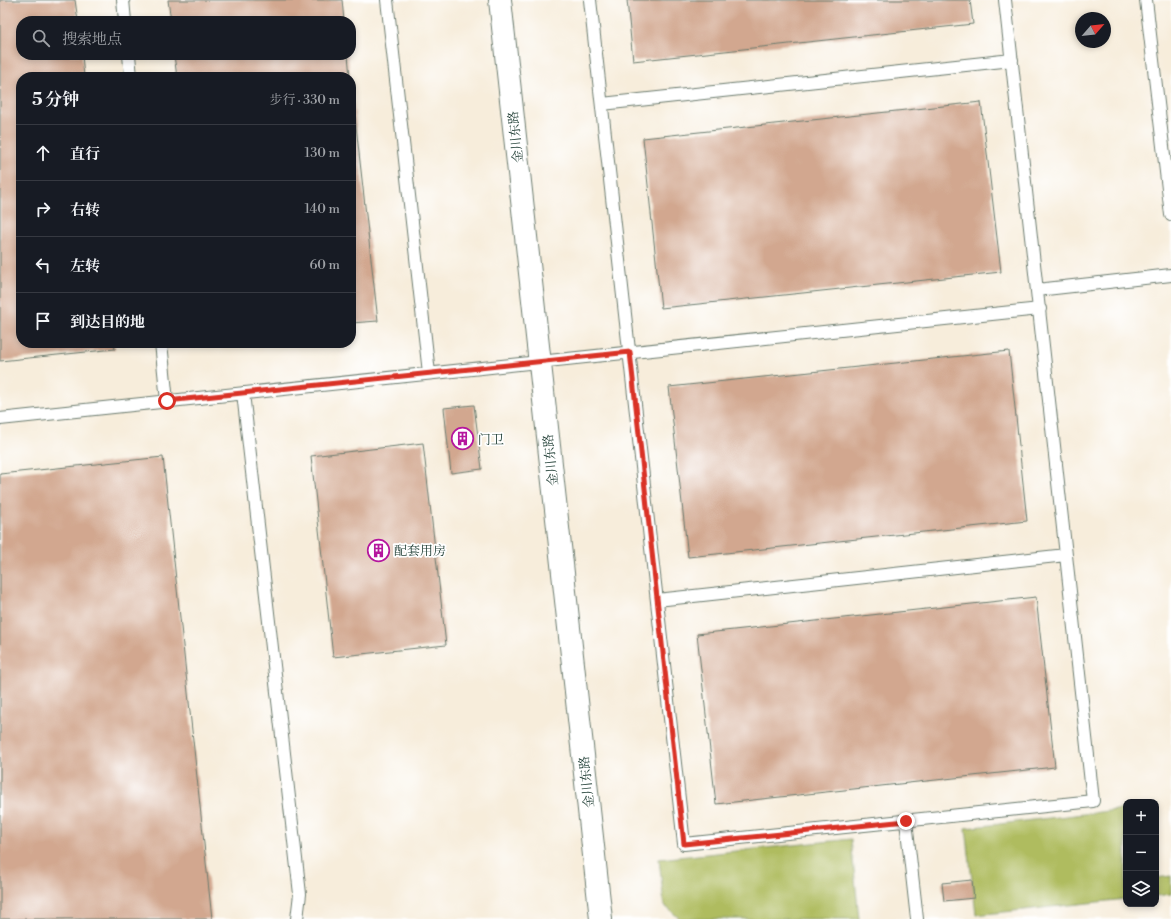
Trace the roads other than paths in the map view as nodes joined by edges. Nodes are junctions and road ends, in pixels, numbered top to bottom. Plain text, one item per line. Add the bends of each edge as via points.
1 (123, 0) edge
2 (387, 0) edge
3 (500, 0) edge
4 (590, 0) edge
5 (1005, 0) edge
6 (1146, 0) edge
7 (125, 16) edge
8 (129, 60) edge
9 (1012, 60) junction
10 (131, 72) edge
11 (602, 104) junction
12 (1171, 215) edge
13 (1171, 275) edge
14 (1037, 290) junction
15 (1040, 309) junction
16 (162, 348) edge
17 (630, 352) junction
18 (540, 362) junction
19 (429, 373) junction
20 (243, 393) junction
21 (167, 401) junction
22 (0, 419) edge
23 (1066, 555) junction
24 (657, 600) junction
25 (906, 821) junction
26 (297, 919) edge
27 (601, 919) edge
28 (917, 919) edge

1 - 7 lane
2 - 19 lane
3 - 18 street, 金川东路
4 - 11 lane
5 - 9 lane
6 - 12 lane
8 - 10 lane
9 - 11 lane
9 - 14 lane
11 - 17 lane
13 - 14 lane
14 - 15 lane
15 - 17 lane
15 - 23 lane
16 - 21 lane
17 - 18 lane
17 - 24 lane
18 - 19 lane
18 - 27 street, 金川东路
19 - 20 lane
20 - 21 lane
20 - 26 lane via 300,894
21 - 22 lane
23 - 24 lane
23 - 25 lane via 1093,801
24 - 25 lane via 684,844
25 - 28 lane

